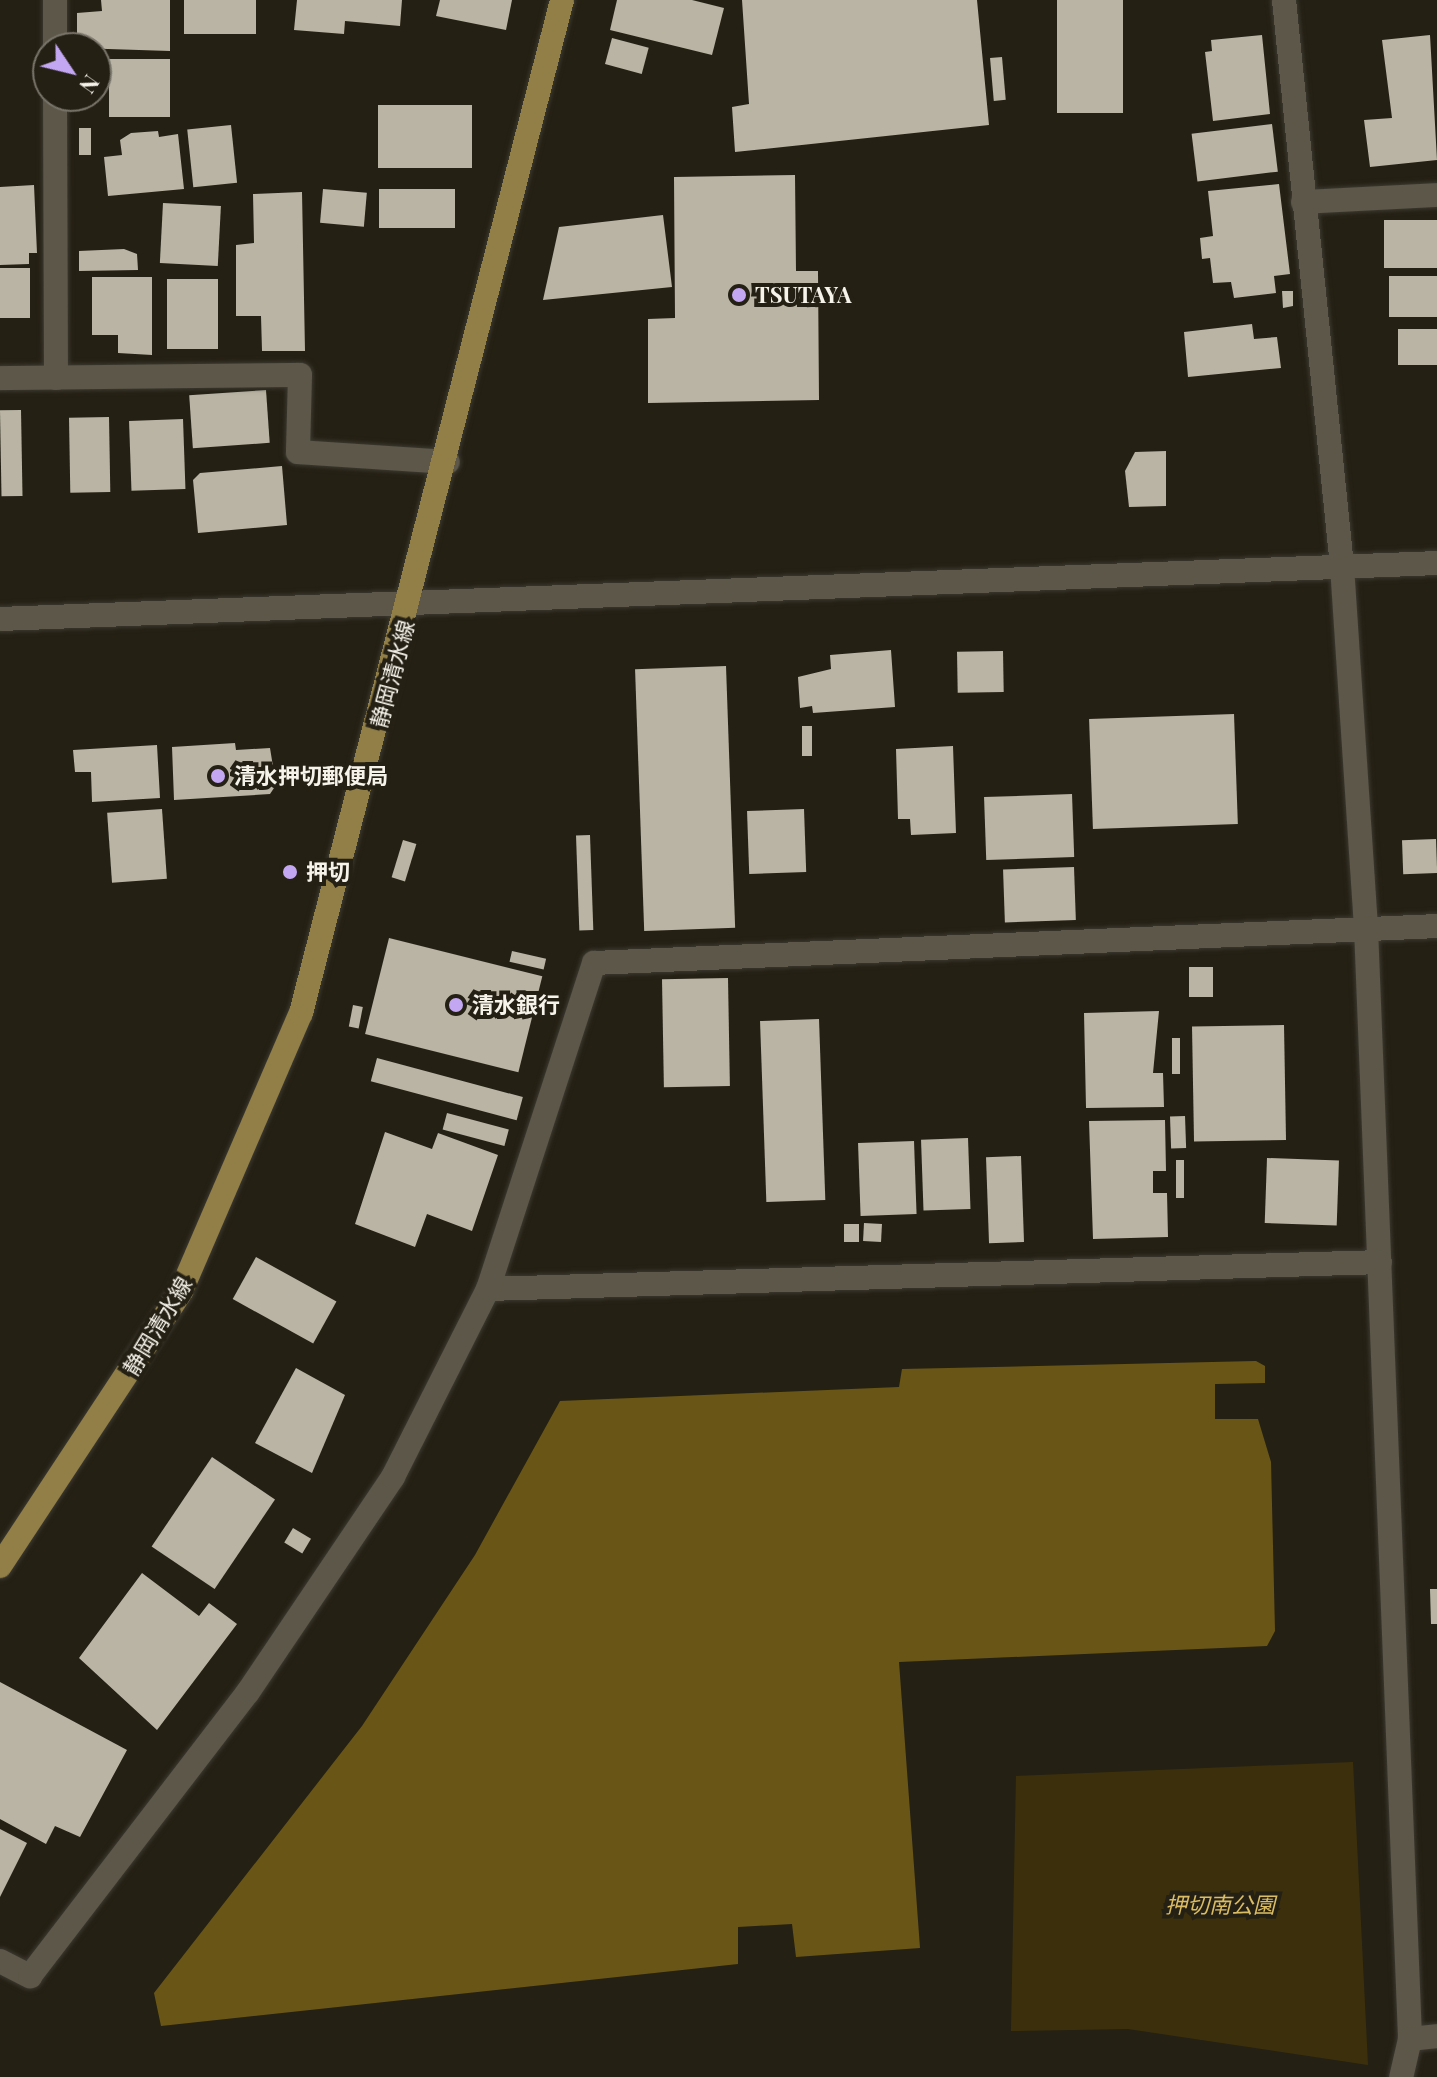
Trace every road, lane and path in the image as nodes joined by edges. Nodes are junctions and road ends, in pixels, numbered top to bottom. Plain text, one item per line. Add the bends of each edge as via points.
1 (55, 0) edge
2 (562, 0) edge
3 (1284, 0) edge
4 (55, 32) edge
5 (55, 112) edge
6 (1437, 195) edge
7 (1303, 202) junction
8 (0, 378) edge
9 (56, 378) junction
10 (448, 462) junction
11 (1437, 563) edge
12 (1342, 566) junction
13 (411, 604) junction
14 (0, 619) edge
15 (1437, 926) edge
16 (1366, 928) junction
17 (1380, 1262) junction
18 (488, 1289) junction
19 (0, 1566) edge
20 (0, 1961) edge
21 (1437, 2036) edge
22 (1410, 2039) junction
23 (1401, 2077) edge

1 - 4 street
2 - 10 main road, 静岡清水線
3 - 7 street
5 - 9 street
6 - 7 street
7 - 12 street
8 - 9 street
9 - 10 street via 300,375 298,452
10 - 13 main road, 静岡清水線
11 - 12 street
12 - 13 street
12 - 16 street
13 - 14 street
13 - 19 main road, 静岡清水線 via 301,1013 181,1291
15 - 16 street
16 - 17 street
16 - 18 street via 594,963
17 - 18 street
17 - 22 street
18 - 20 street via 393,1477 248,1692 30,1976
21 - 22 street
22 - 23 street

